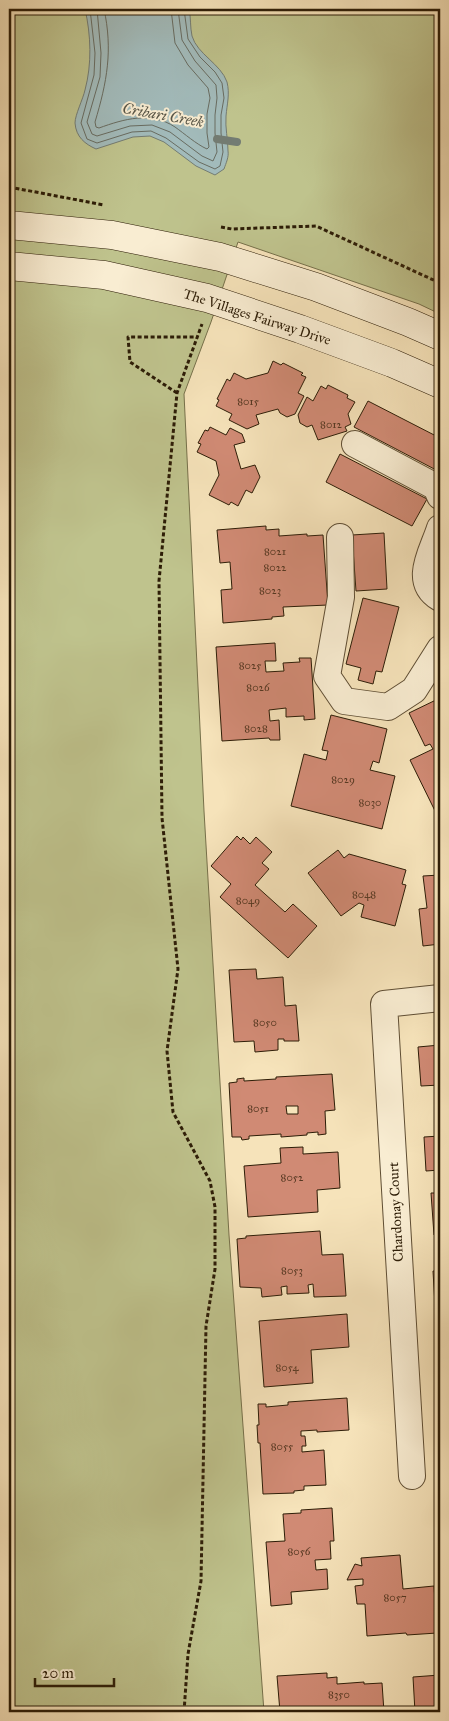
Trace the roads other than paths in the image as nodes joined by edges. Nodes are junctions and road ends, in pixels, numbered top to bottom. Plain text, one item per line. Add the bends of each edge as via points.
1 (9, 225) edge
2 (9, 266) edge
3 (440, 336) edge
4 (440, 384) edge
5 (355, 444) dead end
6 (440, 496) edge
7 (440, 528) edge
8 (340, 537) dead end
9 (440, 598) edge
10 (440, 649) edge
11 (440, 998) edge
12 (412, 1476) dead end

1 - 3 street via 112,235 220,257 316,287
2 - 4 street, The Villages Fairway Drive via 104,275 207,298 300,329
5 - 6 street via 436,487
7 - 9 street via 428,558 426,580
8 - 10 street via 341,597 327,676 344,701 388,707 414,690
11 - 12 street, Chardonay Court via 384,1004

